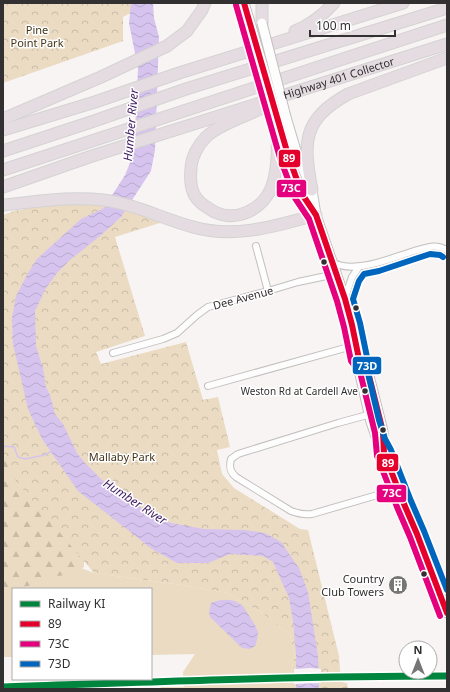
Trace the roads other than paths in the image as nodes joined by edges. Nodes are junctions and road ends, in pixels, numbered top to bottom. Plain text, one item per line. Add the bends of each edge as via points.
1 (205, 3) edge
2 (244, 3) edge
3 (256, 3) edge
4 (262, 3) edge
5 (334, 3) edge
6 (403, 3) edge
7 (447, 8) edge
8 (262, 23) junction
9 (447, 25) edge
10 (447, 44) edge
11 (253, 50) junction
12 (447, 58) edge
13 (288, 95) junction
14 (282, 118) junction
15 (3, 119) edge
16 (3, 130) edge
17 (3, 151) edge
18 (3, 170) edge
19 (3, 187) edge
20 (312, 190) junction
21 (3, 205) edge
22 (316, 215) junction
23 (256, 246) dead end
24 (447, 250) edge
25 (332, 262) junction
26 (359, 267) junction
27 (336, 274) junction
28 (268, 291) junction
29 (345, 299) junction
30 (356, 345) junction
31 (113, 353) dead end
32 (359, 359) junction
33 (208, 386) dead end
34 (379, 412) junction
35 (369, 415) junction
36 (384, 453) junction
37 (398, 489) junction
38 (447, 613) edge

1 - 15 highway via 187,32 168,46
2 - 14 main road, bridge via 267,80
3 - 8 main road
4 - 8 highway
5 - 11 highway via 325,13 301,28
6 - 11 highway
7 - 17 highway via 186,89
8 - 14 main road, bridge
9 - 18 highway
10 - 13 highway, Highway 401 Collector
11 - 16 highway
12 - 20 highway via 348,94 323,111 308,139 307,152
13 - 14 highway via 216,129 206,137 197,149 191,166 192,189 200,202 218,214 227,216 251,212 261,204 273,183
13 - 19 highway, Highway 401 Collector via 89,157
14 - 20 main road
14 - 22 main road via 288,155 302,194
20 - 22 main road
21 - 22 highway via 75,198 102,200 125,204 194,228 231,233 246,232
22 - 25 main road
23 - 28 street
24 - 26 street via 429,246
25 - 26 street via 343,267
25 - 27 main road
26 - 29 street via 352,277
27 - 28 street, Dee Avenue
27 - 29 main road
28 - 31 street, Dee Avenue via 208,307 177,333 163,340
29 - 30 main road
30 - 32 main road
30 - 33 street
32 - 34 main road via 367,368
32 - 35 main road
34 - 35 street
34 - 36 main road
35 - 36 main road
35 - 37 street via 238,454 231,459 231,472 291,511 305,515
36 - 37 main road
37 - 38 main road

